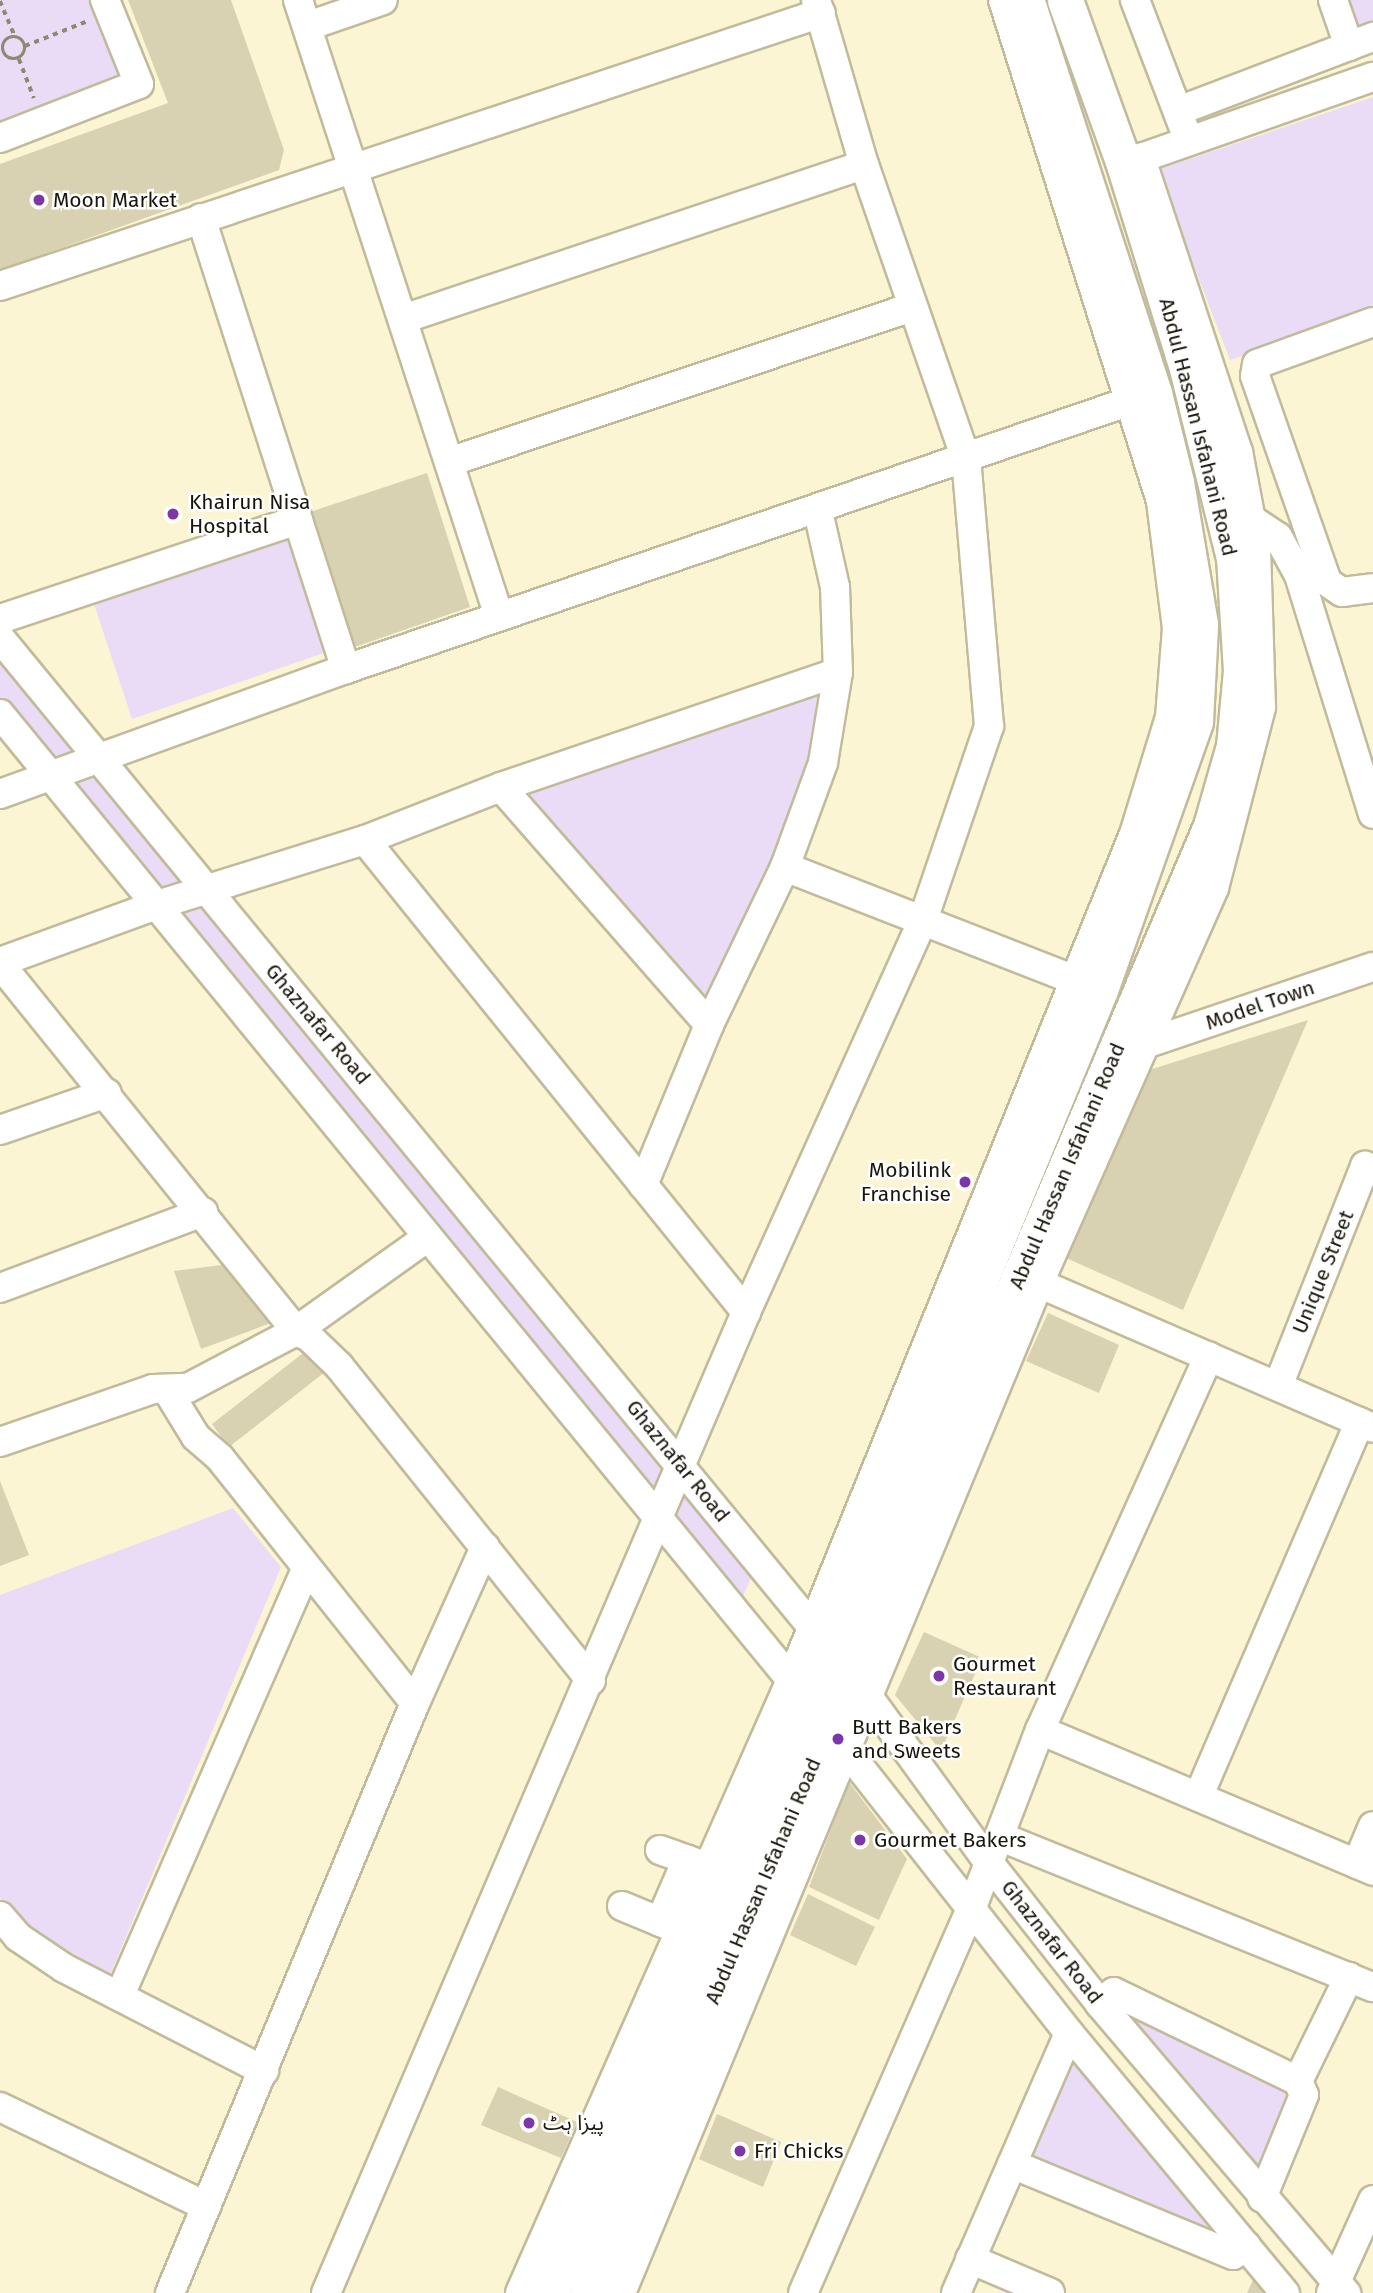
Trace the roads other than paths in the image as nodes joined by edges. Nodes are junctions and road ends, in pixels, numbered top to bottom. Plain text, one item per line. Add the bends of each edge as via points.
1 (383, 0) edge
2 (1003, 0) edge
3 (1026, 0) edge
4 (1065, 0) edge
5 (1135, 0) edge
6 (1333, 0) edge
7 (818, 7) edge
8 (102, 8) edge
9 (303, 13) edge
10 (1361, 42) edge
11 (1373, 77) edge
12 (1178, 111) junction
13 (0, 138) edge
14 (1189, 140) junction
15 (1132, 161) junction
16 (353, 165) junction
17 (864, 165) junction
18 (201, 218) junction
19 (0, 286) edge
20 (913, 307) junction
21 (403, 319) junction
22 (1373, 322) edge
23 (1143, 396) junction
24 (966, 459) junction
25 (449, 462) junction
26 (818, 511) junction
27 (1251, 519) junction
28 (298, 520) junction
29 (1306, 520) junction
30 (1278, 537) junction
31 (1373, 588) edge
32 (499, 617) junction
33 (0, 619) edge
34 (0, 638) edge
35 (346, 669) junction
36 (838, 672) junction
37 (0, 714) edge
38 (99, 760) junction
39 (52, 776) junction
40 (501, 786) junction
41 (0, 794) edge
42 (1373, 814) edge
43 (365, 840) junction
44 (785, 867) junction
45 (208, 890) junction
46 (157, 905) junction
47 (923, 920) junction
48 (0, 963) edge
49 (1373, 967) edge
50 (1087, 985) junction
51 (709, 1025) junction
52 (1148, 1043) junction
53 (107, 1093) junction
54 (0, 1130) edge
55 (1373, 1169) edge
56 (643, 1185) junction
57 (203, 1212) junction
58 (428, 1237) junction
59 (1029, 1279) junction
60 (0, 1288) edge
61 (747, 1312) junction
62 (296, 1331) junction
63 (1209, 1356) junction
64 (1278, 1386) junction
65 (167, 1390) junction
66 (1367, 1425) edge
67 (0, 1442) edge
68 (683, 1467) junction
69 (660, 1520) junction
70 (485, 1547) junction
71 (306, 1569) junction
72 (821, 1637) junction
73 (591, 1680) junction
74 (859, 1684) junction
75 (799, 1690) junction
76 (415, 1703) junction
77 (1040, 1730) junction
78 (837, 1738) junction
79 (1199, 1795) junction
80 (1373, 1826) edge
81 (1001, 1837) junction
82 (660, 1850) dead end
83 (990, 1864) junction
84 (709, 1867) junction
85 (1365, 1867) edge
86 (622, 1906) dead end
87 (972, 1907) junction
88 (0, 1916) edge
89 (681, 1931) junction
90 (1361, 1982) edge
91 (120, 1995) junction
92 (1100, 2004) junction
93 (1069, 2033) junction
94 (264, 2071) junction
95 (1298, 2081) junction
96 (0, 2107) edge
97 (1012, 2164) junction
98 (1262, 2199) junction
99 (1373, 2200) edge
100 (206, 2206) junction
101 (1246, 2246) junction
102 (971, 2259) junction
103 (1338, 2289) edge
104 (170, 2293) edge
105 (326, 2293) edge
106 (520, 2293) edge
107 (551, 2293) edge
108 (588, 2293) edge
109 (621, 2293) edge
110 (803, 2293) edge
111 (956, 2293) edge
112 (1050, 2293) edge
113 (1285, 2293) edge

1 - 9 street
2 - 23 street
3 - 23 main road, Abdul Hassan Isfahani Road
4 - 15 main road, Abdul Hassan Isfahani Road
5 - 12 street
6 - 10 street
7 - 16 street
7 - 17 street
8 - 13 street via 139,84
9 - 16 street
10 - 12 street
11 - 14 street
12 - 14 street
14 - 15 street
15 - 27 street via 1238,452
15 - 59 main road, Abdul Hassan Isfahani Road via 1234,558 1241,671 1234,746 1210,827
16 - 18 street
16 - 21 street
17 - 20 street
17 - 21 street
18 - 19 street
18 - 28 street
20 - 24 street
20 - 25 street
21 - 25 street
22 - 29 street via 1257,365 1255,376
23 - 24 street
23 - 50 main road, Abdul Hassan Isfahani Road via 1176,482 1200,624 1195,721
24 - 26 street
24 - 47 street via 989,726
25 - 32 street
26 - 32 street
26 - 36 street via 835,587
27 - 30 street
27 - 52 street via 1256,547 1261,707 1214,888
28 - 33 street
28 - 35 street
29 - 30 street
29 - 31 street via 1327,582 1342,592
30 - 42 street via 1299,575
32 - 35 street
34 - 38 street, Ghaznafar Road
35 - 38 street
36 - 40 street
36 - 44 street via 823,763
37 - 39 street, Ghaznafar Road
38 - 39 street
38 - 45 street, Ghaznafar Road
39 - 41 street
39 - 46 street, Ghaznafar Road
40 - 43 street
40 - 51 street
43 - 45 street
43 - 56 street
44 - 47 street
44 - 51 street
45 - 46 street
45 - 68 street, Ghaznafar Road
46 - 48 street
46 - 58 street, Ghaznafar Road
47 - 50 street
47 - 61 street
48 - 53 street
49 - 52 street, Model Town
50 - 72 main road, Abdul Hassan Isfahani Road
51 - 56 street
52 - 59 street
53 - 54 street
53 - 57 street
55 - 64 street, Unique Street via 1365,1166
56 - 61 street
57 - 60 street
57 - 62 street
58 - 62 street
58 - 69 street, Ghaznafar Road
59 - 63 street
59 - 74 main road, Abdul Hassan Isfahani Road
61 - 68 street
62 - 65 street via 188,1388
62 - 70 street via 339,1366
63 - 64 street
63 - 77 street
64 - 66 street
65 - 67 street via 153,1390
65 - 71 street via 196,1437 220,1458
66 - 79 street
68 - 69 street
68 - 72 street, Ghaznafar Road
69 - 73 street
69 - 75 street, Ghaznafar Road
70 - 73 street
70 - 76 street
71 - 76 street
71 - 91 street
72 - 74 street, Ghaznafar Road
72 - 75 main road, Abdul Hassan Isfahani Road
73 - 105 street
74 - 78 main road, Abdul Hassan Isfahani Road
74 - 83 street, Ghaznafar Road
75 - 78 street, Ghaznafar Road
75 - 84 main road, Abdul Hassan Isfahani Road
76 - 94 street
77 - 79 street
77 - 81 street
78 - 87 street, Ghaznafar Road
78 - 108 main road, Abdul Hassan Isfahani Road
78 - 109 street
79 - 85 street
80 - 85 street
81 - 83 street
81 - 90 street
82 - 84 street
83 - 87 street
83 - 92 street, Ghaznafar Road
84 - 89 main road, Abdul Hassan Isfahani Road
84 - 89 street
86 - 89 street
87 - 93 street, Ghaznafar Road
87 - 110 street
88 - 91 street via 18,1937 64,1968
89 - 106 street
89 - 107 main road, Abdul Hassan Isfahani Road
90 - 95 street
91 - 94 street
92 - 95 street via 1114,1992
92 - 98 street, Ghaznafar Road
93 - 97 street
93 - 101 street, Ghaznafar Road
94 - 100 street
95 - 98 street via 1304,2095
96 - 100 street
97 - 101 street via 1233,2255
97 - 102 street
98 - 103 street, Ghaznafar Road
99 - 103 street
100 - 104 street
101 - 113 street, Ghaznafar Road
102 - 111 street
102 - 112 street

